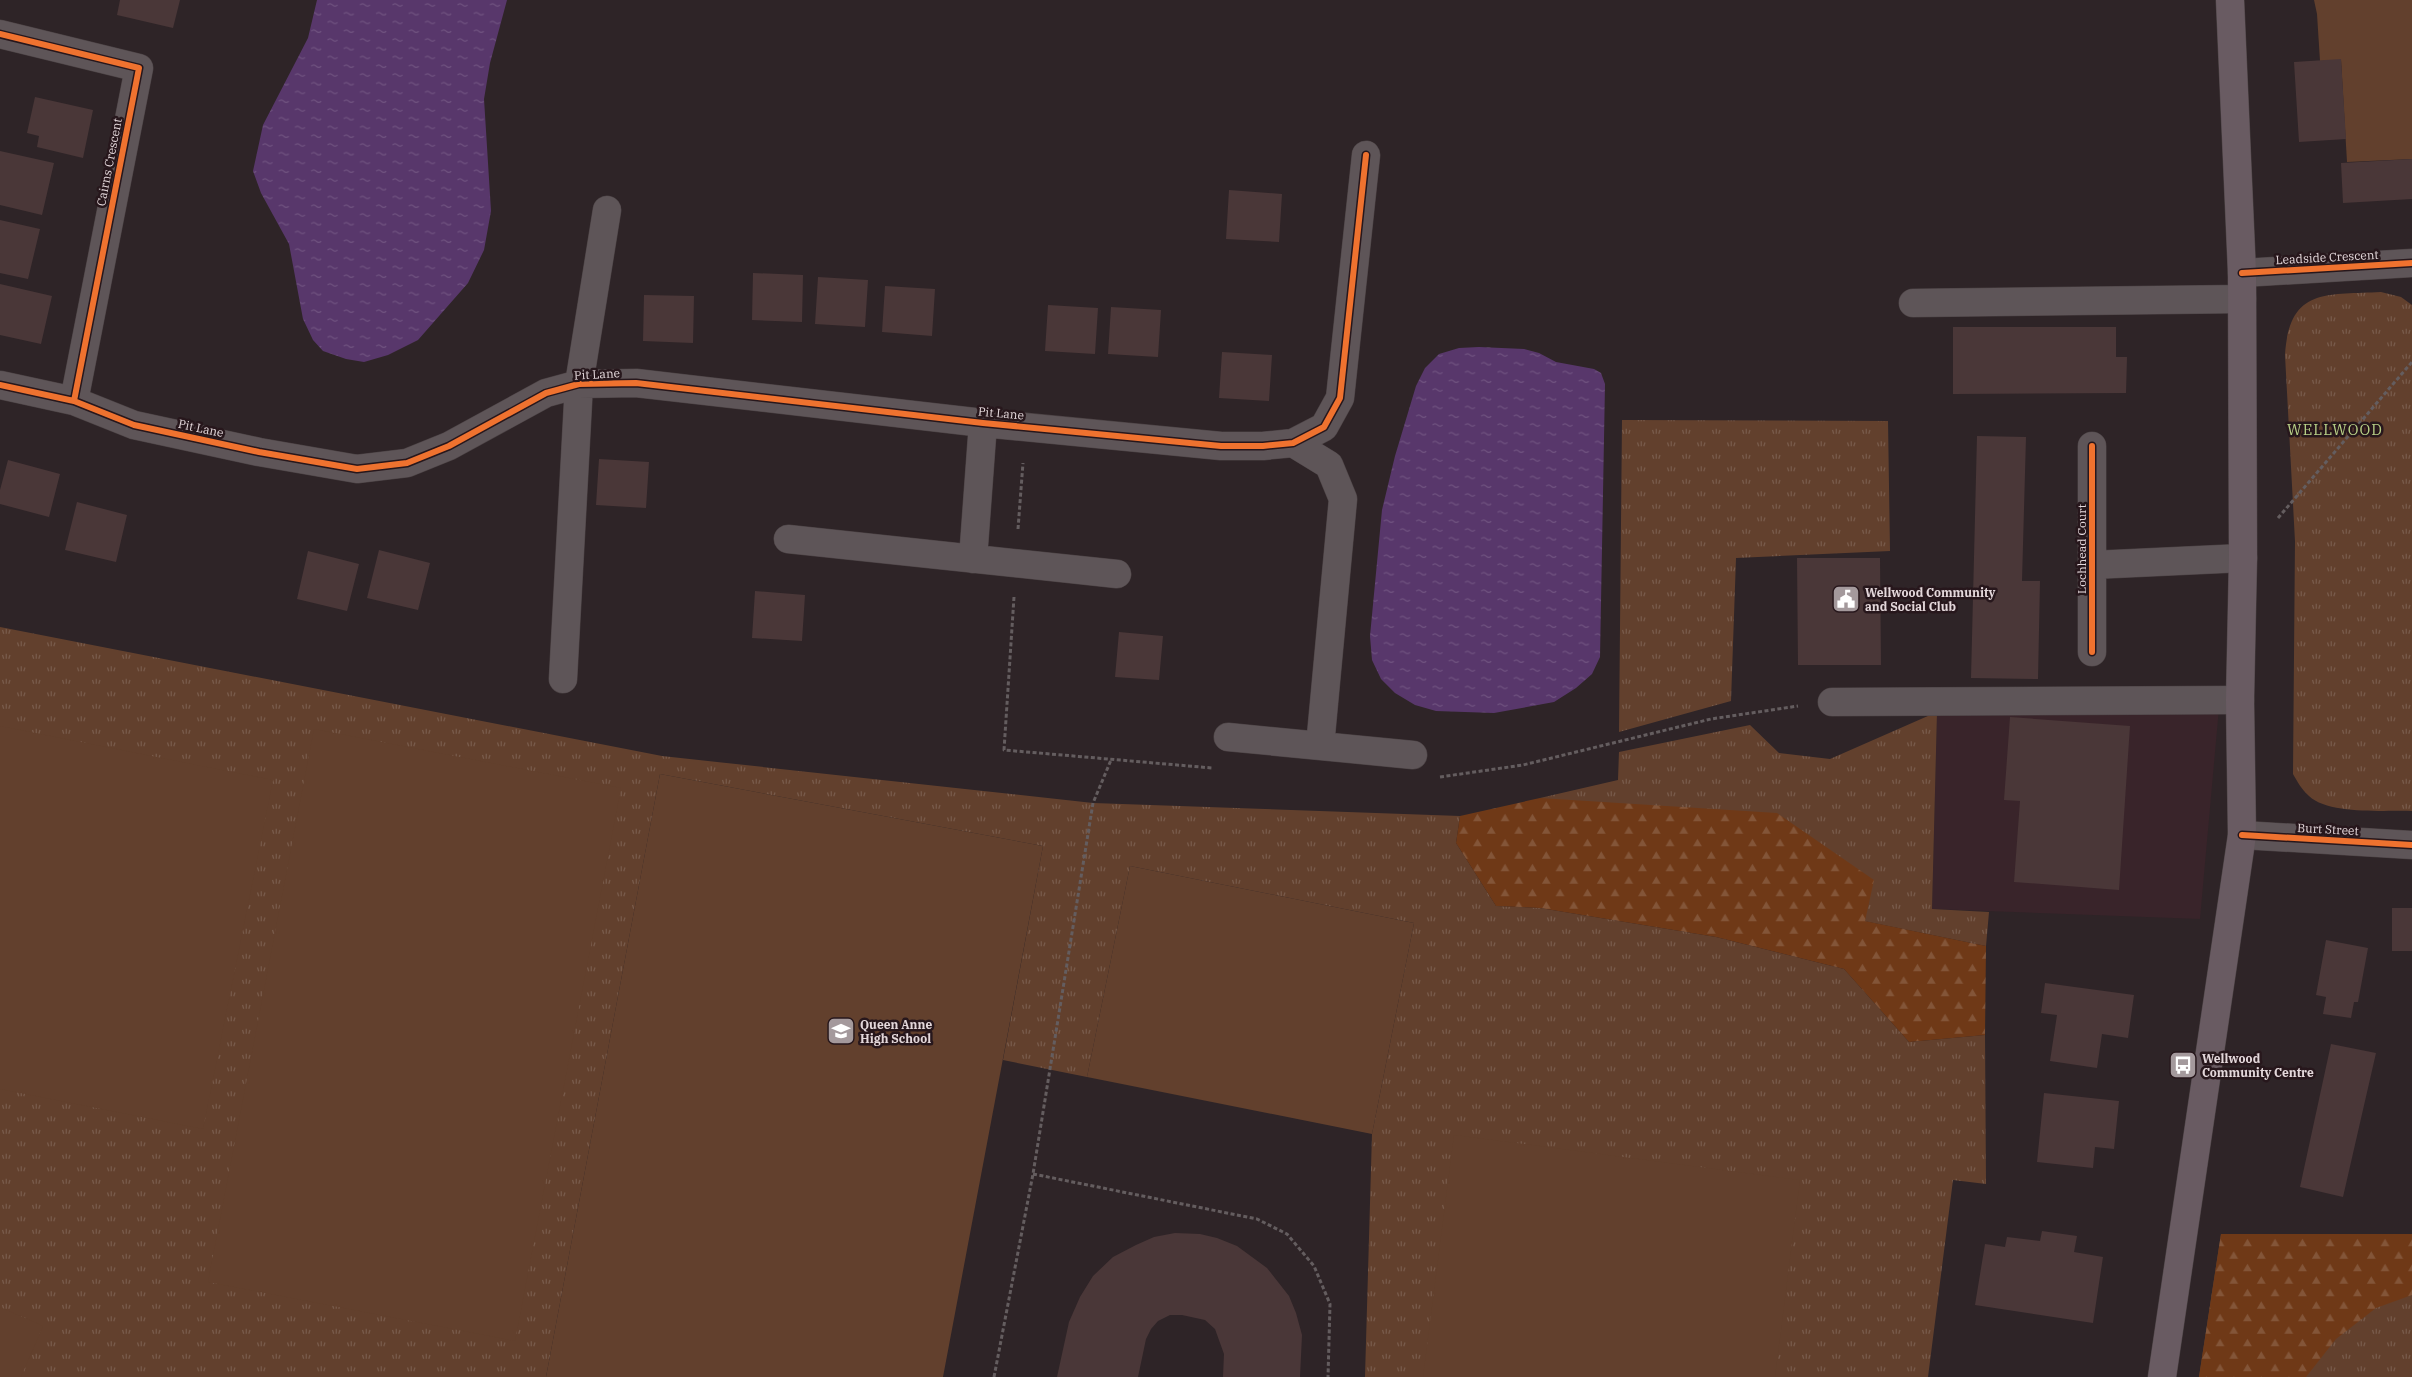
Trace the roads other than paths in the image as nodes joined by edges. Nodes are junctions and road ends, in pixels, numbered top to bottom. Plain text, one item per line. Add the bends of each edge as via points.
1 (2230, 0) edge
2 (0, 34) edge
3 (1366, 155) dead end
4 (607, 210) dead end
5 (2412, 264) edge
6 (2242, 286) junction
7 (1913, 303) dead end
8 (579, 384) junction
9 (0, 385) edge
10 (74, 401) junction
11 (983, 423) junction
12 (1293, 443) junction
13 (2092, 446) dead end
14 (788, 539) dead end
15 (2243, 558) junction
16 (974, 559) junction
17 (2092, 565) junction
18 (1116, 574) dead end
19 (2092, 652) dead end
20 (563, 679) dead end
21 (2240, 700) junction
22 (1832, 702) dead end
23 (1228, 737) dead end
24 (1320, 746) junction
25 (1413, 755) dead end
26 (2242, 835) junction
27 (2412, 845) edge
28 (2162, 1377) edge

1 - 6 main road
2 - 10 street, Cairns Crescent via 138,68
3 - 12 street via 1340,398 1324,427
4 - 8 street
5 - 6 street, Leadside Crescent
6 - 7 street, Leadside Crescent
6 - 15 main road
8 - 10 street, Pit Lane via 546,393 449,446 407,463 357,469 259,452 134,424
8 - 11 street, Pit Lane via 636,383
8 - 20 street
9 - 10 street, Pit Lane
11 - 12 street, Pit Lane via 1221,446
11 - 16 street
12 - 24 street via 1329,465 1343,499
13 - 17 street, Lochhead Court
14 - 16 street
15 - 17 street, Lochhead Court
15 - 21 main road
16 - 18 street
17 - 19 street, Lochhead Court
21 - 22 street
21 - 26 main road
23 - 24 street
24 - 25 street
26 - 27 street, Burt Street
26 - 28 main road

